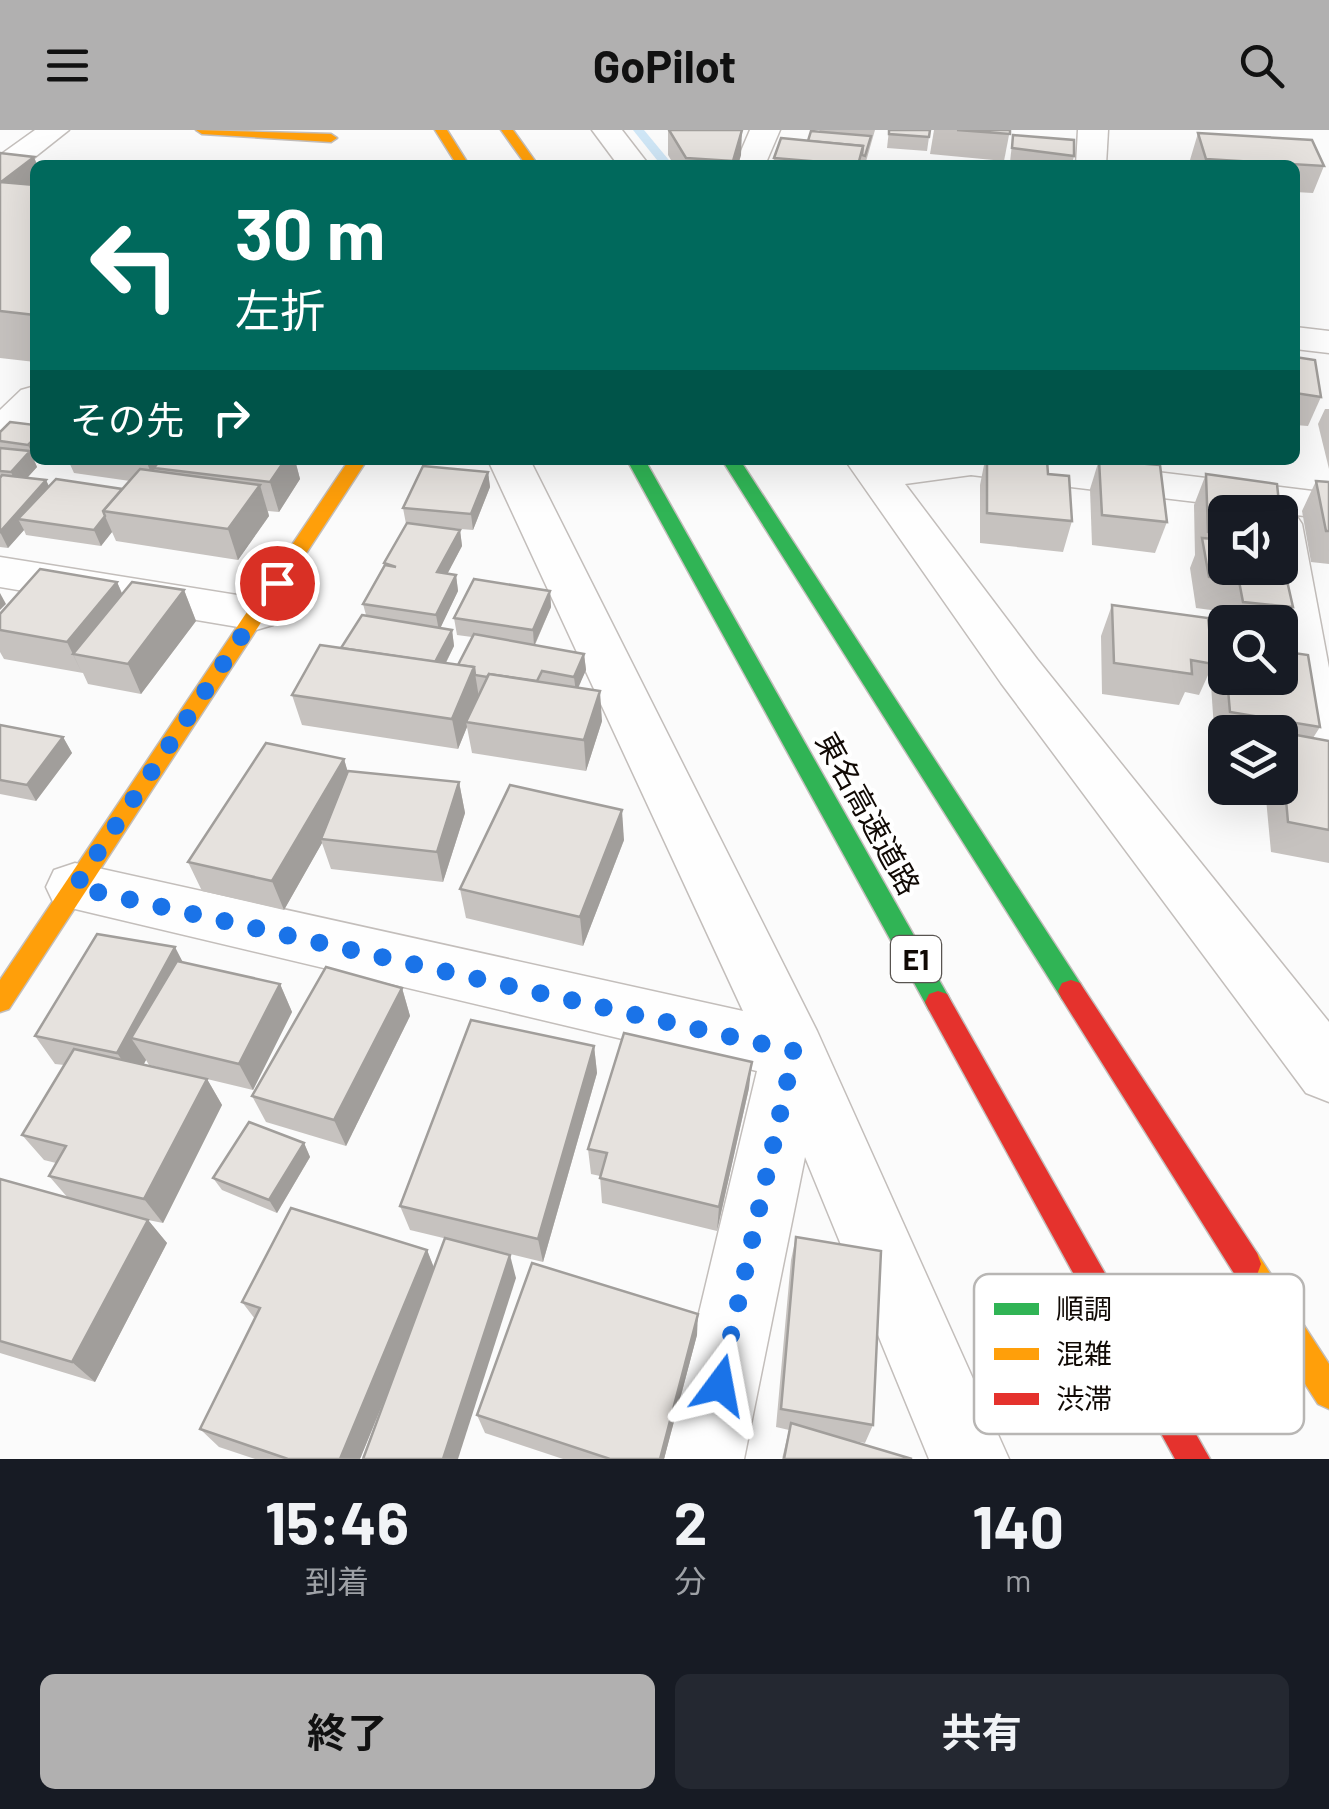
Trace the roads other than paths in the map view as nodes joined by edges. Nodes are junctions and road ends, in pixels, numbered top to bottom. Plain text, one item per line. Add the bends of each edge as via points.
1 (54, 130) edge
2 (202, 130) edge
3 (441, 130) edge
4 (507, 130) edge
5 (608, 130) edge
6 (765, 130) edge
7 (1093, 130) edge
8 (329, 134) edge
9 (340, 160) edge
10 (460, 160) edge
11 (528, 160) edge
12 (630, 160) edge
13 (752, 160) edge
14 (1091, 160) edge
15 (0, 169) edge
16 (1300, 339) edge
17 (1329, 342) edge
18 (0, 382) edge
19 (30, 386) edge
20 (30, 403) edge
21 (0, 433) edge
22 (355, 465) edge
23 (512, 465) edge
24 (639, 465) edge
25 (734, 465) edge
26 (922, 465) edge
27 (989, 465) edge
28 (872, 468) edge
29 (1208, 501) edge
30 (1329, 506) edge
31 (1298, 510) edge
32 (0, 572) edge
33 (1290, 585) edge
34 (256, 614) junction
35 (1316, 741) edge
36 (75, 887) junction
37 (0, 1002) edge
38 (794, 1051) junction
39 (1329, 1072) edge
40 (1090, 1274) edge
41 (1253, 1274) edge
42 (1304, 1354) edge
43 (1329, 1393) edge
44 (1179, 1434) edge
45 (704, 1459) edge
46 (969, 1459) edge
47 (1193, 1459) edge

1 - 15 street
2 - 8 main road
3 - 10 main road
4 - 11 main road
5 - 12 street
6 - 13 street
7 - 14 street
8 - 9 main road
16 - 17 street
18 - 19 street
20 - 21 street
22 - 34 main road
23 - 38 street
24 - 40 main road, 東名高速道路 / E1
25 - 41 main road
26 - 28 street
27 - 29 street
28 - 39 street via 1019,671
30 - 31 street
32 - 34 street
33 - 35 street
34 - 36 main road
36 - 37 main road
36 - 38 street
38 - 45 street
38 - 46 street
42 - 43 main road
44 - 47 main road, 東名高速道路 / E1

